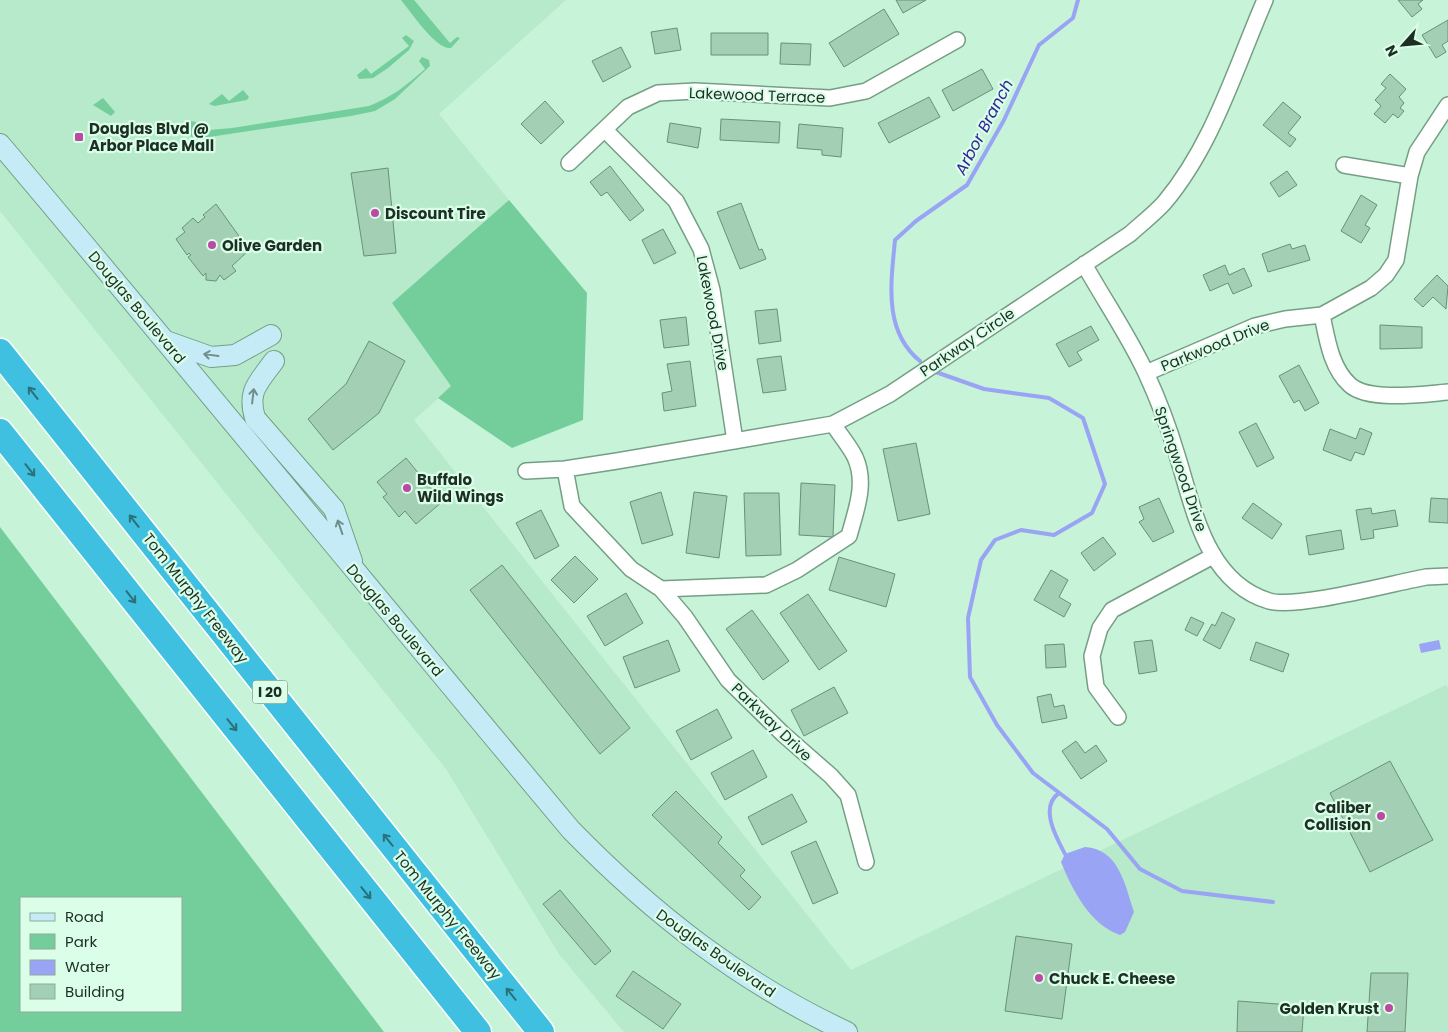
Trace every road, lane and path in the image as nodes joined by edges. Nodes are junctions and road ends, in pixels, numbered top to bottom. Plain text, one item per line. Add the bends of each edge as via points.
1 (1265, 0) edge
2 (957, 40) dead end
3 (1448, 105) edge
4 (605, 130) junction
5 (0, 144) edge
6 (569, 163) dead end
7 (1344, 164) dead end
8 (1410, 176) junction
9 (1084, 264) junction
10 (1322, 315) junction
11 (271, 335) dead end
12 (166, 341) junction
13 (0, 352) edge
14 (274, 361) dead end
15 (1146, 373) junction
16 (1448, 392) edge
17 (833, 424) junction
18 (0, 432) edge
19 (735, 441) junction
20 (565, 469) junction
21 (526, 471) dead end
22 (1213, 556) junction
23 (356, 573) junction
24 (1448, 576) edge
25 (662, 589) junction
26 (1118, 717) dead end
27 (866, 862) dead end
28 (478, 1032) edge
29 (541, 1032) edge
30 (846, 1032) edge

1 - 9 street, Parkway Circle via 1237,72 1190,166 1164,203 1130,234
2 - 4 street, Lakewood Terrace via 866,91 830,98 696,91 658,93 628,107
3 - 8 street, Parkwood Drive via 1417,152
4 - 6 street, Lakewood Terrace
4 - 19 street, Lakewood Drive via 676,200 701,249 712,290
5 - 12 main road, Douglas Boulevard
7 - 8 street
8 - 10 street, Parkwood Drive via 1396,260 1386,276
9 - 15 street, Springwood Drive
9 - 17 street, Parkway Circle via 890,394
10 - 15 street, Parkwood Drive via 1255,326
10 - 16 street via 1333,362 1350,386 1374,395
11 -> 12 main road via 235,355 211,357
12 - 23 main road, Douglas Boulevard
29 -> 13 highway, Tom Murphy Freeway / I 20
23 -> 14 main road via 334,508 256,418 252,408 252,390
15 - 22 street, Springwood Drive via 1177,454 1192,510
17 - 19 street, Parkway Circle
17 - 25 street via 855,457 861,479 860,496 849,536 797,570 766,585
18 -> 28 highway
19 - 20 street, Parkway Circle
20 - 21 street, Parkway Circle
20 - 25 street, Parkway Drive via 572,506 631,570
22 - 24 street, Springwood Drive via 1225,574 1270,602 1295,602 1426,577
22 - 26 street via 1112,610 1100,628 1092,656 1096,687
23 - 30 main road, Douglas Boulevard via 571,830 612,873 666,920 748,979 803,1012
25 - 27 street, Parkway Drive via 728,680 848,795

